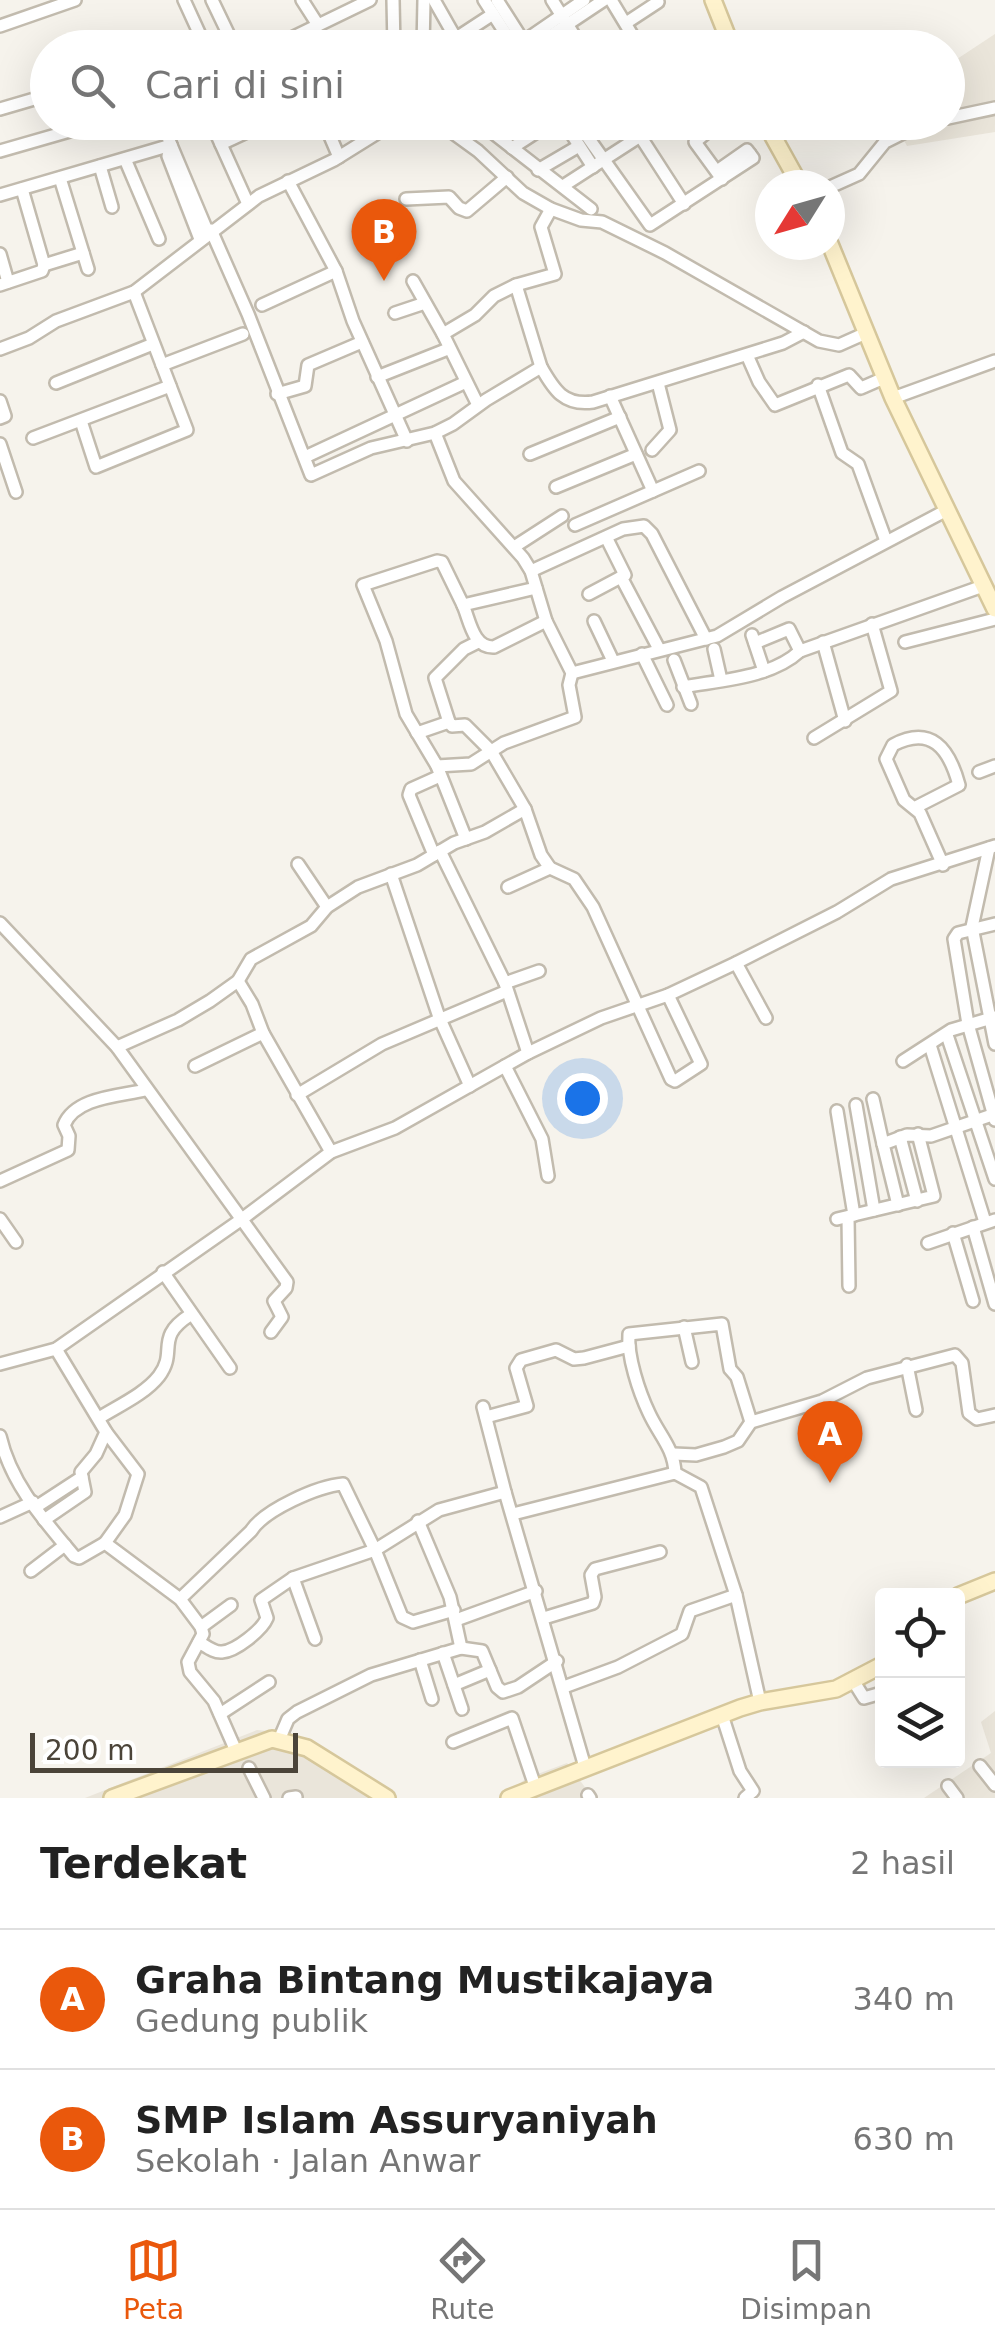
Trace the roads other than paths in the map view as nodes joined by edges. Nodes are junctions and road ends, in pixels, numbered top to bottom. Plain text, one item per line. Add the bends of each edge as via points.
1 (75, 0) edge
2 (184, 0) edge
3 (212, 0) edge
4 (302, 0) edge
5 (370, 0) edge
6 (393, 0) edge
7 (424, 0) edge
8 (434, 0) edge
9 (484, 0) edge
10 (497, 0) edge
11 (552, 0) edge
12 (584, 0) edge
13 (607, 0) edge
14 (712, 0) edge
15 (658, 2) edge
16 (493, 14) junction
17 (565, 20) junction
18 (626, 23) junction
19 (318, 24) junction
20 (0, 26) edge
21 (198, 30) edge
22 (226, 30) edge
23 (309, 30) edge
24 (394, 30) edge
25 (423, 30) edge
26 (451, 30) edge
27 (468, 30) edge
28 (507, 30) edge
29 (513, 30) edge
30 (548, 30) edge
31 (571, 30) edge
32 (630, 30) edge
33 (724, 30) edge
34 (30, 100) edge
35 (0, 108) edge
36 (995, 108) edge
37 (965, 114) edge
38 (38, 140) edge
39 (169, 140) edge
40 (219, 140) edge
41 (230, 140) edge
42 (332, 140) edge
43 (366, 140) edge
44 (463, 140) edge
45 (503, 140) edge
46 (524, 140) edge
47 (575, 140) edge
48 (586, 140) edge
49 (634, 140) edge
50 (643, 140) edge
51 (698, 140) edge
52 (775, 140) edge
53 (891, 140) edge
54 (221, 144) junction
55 (171, 145) junction
56 (579, 146) junction
57 (512, 148) junction
58 (0, 151) edge
59 (339, 157) junction
60 (125, 159) junction
61 (598, 164) junction
62 (100, 166) junction
63 (538, 170) junction
64 (792, 170) edge
65 (507, 177) junction
66 (60, 178) junction
67 (845, 180) edge
68 (288, 181) junction
69 (563, 186) junction
70 (22, 189) junction
71 (0, 195) edge
72 (406, 199) dead end
73 (248, 204) junction
74 (684, 204) junction
75 (112, 207) dead end
76 (551, 209) junction
77 (592, 209) dead end
78 (206, 234) junction
79 (159, 239) dead end
80 (0, 254) edge
81 (83, 254) junction
82 (836, 260) edge
83 (44, 265) junction
84 (88, 270) dead end
85 (336, 271) junction
86 (413, 281) dead end
87 (4, 284) edge
88 (516, 284) junction
89 (134, 292) junction
90 (425, 303) junction
91 (262, 305) dead end
92 (395, 313) dead end
93 (804, 332) junction
94 (866, 333) junction
95 (242, 334) dead end
96 (443, 334) junction
97 (362, 342) junction
98 (153, 344) junction
99 (448, 348) junction
100 (0, 349) edge
101 (747, 355) junction
102 (995, 360) edge
103 (162, 365) junction
104 (541, 367) junction
105 (377, 376) junction
106 (884, 378) junction
107 (466, 382) junction
108 (56, 383) dead end
109 (658, 384) junction
110 (818, 385) junction
111 (170, 386) junction
112 (278, 394) junction
113 (610, 396) junction
114 (893, 398) junction
115 (0, 401) edge
116 (478, 405) junction
117 (394, 413) junction
118 (620, 417) junction
119 (0, 418) edge
120 (81, 420) junction
121 (435, 433) junction
122 (33, 438) dead end
123 (407, 441) junction
124 (0, 444) edge
125 (652, 450) dead end
126 (530, 454) dead end
127 (636, 454) junction
128 (306, 456) junction
129 (699, 472) dead end
130 (556, 487) dead end
131 (653, 491) junction
132 (16, 492) dead end
133 (947, 510) junction
134 (562, 516) dead end
135 (575, 524) dead end
136 (608, 541) dead end
137 (886, 541) junction
138 (514, 547) junction
139 (531, 572) junction
140 (621, 577) junction
141 (983, 586) junction
142 (536, 588) junction
143 (589, 594) dead end
144 (463, 604) junction
145 (995, 609) edge
146 (995, 619) edge
147 (546, 620) junction
148 (594, 621) dead end
149 (872, 624) junction
150 (478, 642) junction
151 (824, 642) junction
152 (905, 642) dead end
153 (710, 644) junction
154 (659, 650) junction
155 (800, 651) junction
156 (642, 654) junction
157 (674, 660) dead end
158 (614, 662) junction
159 (764, 670) junction
160 (572, 673) junction
161 (721, 680) junction
162 (684, 687) junction
163 (666, 704) dead end
164 (691, 704) dead end
165 (448, 722) junction
166 (845, 722) junction
167 (417, 733) junction
168 (814, 738) dead end
169 (491, 751) junction
170 (995, 766) edge
171 (438, 771) junction
172 (979, 772) dead end
173 (916, 807) junction
174 (525, 809) junction
175 (466, 838) junction
176 (992, 847) edge
177 (437, 853) junction
178 (298, 864) dead end
179 (943, 864) junction
180 (550, 868) junction
181 (391, 874) junction
182 (508, 887) dead end
183 (326, 907) junction
184 (0, 923) edge
185 (995, 924) edge
186 (973, 930) junction
187 (736, 963) junction
188 (539, 971) dead end
189 (238, 981) junction
190 (506, 987) junction
191 (668, 995) junction
192 (637, 1006) junction
193 (440, 1017) junction
194 (766, 1018) dead end
195 (992, 1018) edge
196 (968, 1024) junction
197 (262, 1033) junction
198 (947, 1035) junction
199 (995, 1044) edge
200 (930, 1045) junction
201 (116, 1047) junction
202 (528, 1053) junction
203 (902, 1062) dead end
204 (196, 1066) dead end
205 (505, 1066) junction
206 (470, 1086) junction
207 (145, 1090) junction
208 (297, 1095) junction
209 (874, 1100) dead end
210 (856, 1105) dead end
211 (837, 1112) dead end
212 (994, 1116) edge
213 (974, 1121) junction
214 (954, 1128) junction
215 (918, 1134) junction
216 (900, 1137) junction
217 (884, 1144) junction
218 (331, 1152) junction
219 (548, 1176) dead end
220 (995, 1178) edge
221 (0, 1181) edge
222 (917, 1200) junction
223 (898, 1204) junction
224 (874, 1210) junction
225 (846, 1217) junction
226 (0, 1219) edge
227 (242, 1219) junction
228 (988, 1222) edge
229 (953, 1233) junction
230 (16, 1242) dead end
231 (928, 1242) dead end
232 (163, 1272) junction
233 (849, 1286) dead end
234 (973, 1301) dead end
235 (995, 1304) edge
236 (190, 1314) junction
237 (684, 1327) junction
238 (271, 1332) dead end
239 (630, 1346) junction
240 (56, 1349) junction
241 (692, 1362) dead end
242 (0, 1364) edge
243 (907, 1365) junction
244 (230, 1368) dead end
245 (916, 1410) dead end
246 (995, 1415) edge
247 (99, 1418) junction
248 (751, 1422) junction
249 (106, 1432) junction
250 (0, 1436) edge
251 (674, 1454) junction
252 (4, 1467) edge
253 (675, 1472) junction
254 (82, 1477) junction
255 (506, 1492) junction
256 (34, 1505) junction
257 (513, 1514) junction
258 (0, 1517) edge
259 (44, 1520) junction
260 (418, 1521) junction
261 (105, 1544) junction
262 (65, 1545) junction
263 (375, 1550) junction
264 (660, 1552) dead end
265 (31, 1571) dead end
266 (293, 1578) junction
267 (995, 1580) edge
268 (536, 1591) junction
269 (965, 1593) edge
270 (736, 1595) junction
271 (180, 1599) junction
272 (231, 1605) dead end
273 (455, 1615) junction
274 (544, 1618) junction
275 (201, 1627) junction
276 (315, 1638) dead end
277 (199, 1642) junction
278 (460, 1648) junction
279 (443, 1653) junction
280 (420, 1660) junction
281 (556, 1662) junction
282 (875, 1669) edge
283 (490, 1670) junction
284 (269, 1682) dead end
285 (854, 1682) junction
286 (454, 1685) junction
287 (564, 1687) junction
288 (875, 1695) edge
289 (432, 1699) dead end
290 (760, 1702) junction
291 (462, 1710) dead end
292 (220, 1714) junction
293 (722, 1715) junction
294 (279, 1740) junction
295 (453, 1742) dead end
296 (236, 1751) junction
297 (980, 1766) dead end
298 (585, 1767) junction
299 (249, 1768) dead end
300 (535, 1786) junction
301 (948, 1786) dead end
302 (995, 1786) edge
303 (112, 1798) edge
304 (264, 1798) edge
305 (387, 1798) edge
306 (509, 1798) edge
307 (745, 1798) edge
308 (956, 1798) edge

1 - 20 street
2 - 21 street
3 - 22 street
4 - 19 street
5 - 19 street
6 - 24 street
7 - 25 street
8 - 26 street
9 - 16 street
10 - 29 street
11 - 17 street
12 - 17 street
13 - 17 street
13 - 18 street
14 - 33 main road
15 - 18 street
16 - 27 street
16 - 28 street
17 - 30 street
17 - 31 street
18 - 32 street
19 - 23 street
34 - 35 street
36 - 37 street
38 - 58 street
39 - 55 street
40 - 54 street
41 - 54 street
42 - 59 street
43 - 59 street
44 - 65 street
45 - 57 street
46 - 57 street
47 - 56 street
48 - 61 street
49 - 61 street
50 - 74 street
51 - 74 street via 719,175
52 - 64 main road
53 - 67 street
54 - 73 street
55 - 60 street
55 - 78 street
56 - 61 street
56 - 63 street
57 - 63 street
59 - 68 street
60 - 62 street
60 - 79 street
61 - 69 street
61 - 74 street via 650,225
62 - 66 street
62 - 75 street
63 - 69 street
65 - 72 street via 467,210 450,197
65 - 76 street
66 - 70 street
66 - 81 street
68 - 73 street
68 - 85 street
69 - 77 street
70 - 71 street
70 - 83 street
73 - 78 street
76 - 88 street via 541,227 554,274
76 - 93 street via 620,230
78 - 89 street
78 - 112 street via 248,314
80 - 87 street
81 - 83 street
81 - 84 street
82 - 94 main road
83 - 87 street
85 - 91 street
85 - 97 street
86 - 90 street
88 - 96 street
88 - 104 street
89 - 98 street
89 - 100 street
90 - 92 street
90 - 96 street
93 - 94 street via 829,345
93 - 101 street
94 - 106 main road
95 - 103 street
96 - 99 street
97 - 105 street
97 - 112 street via 308,365 304,386
98 - 103 street
98 - 108 street
99 - 105 street
99 - 107 street
101 - 109 street
101 - 110 street via 775,405
102 - 114 street
103 - 111 street
104 - 113 street via 568,401
104 - 116 street
105 - 117 street
106 - 110 street via 863,388 849,375
106 - 114 main road
107 - 116 street
107 - 117 street
109 - 113 street
109 - 125 street via 670,430
110 - 137 street via 842,454 858,464
111 - 120 street
111 - 120 street via 186,434 96,467
112 - 128 street
113 - 118 street
114 - 133 main road
115 - 119 street
116 - 121 street
117 - 123 street
117 - 128 street
118 - 126 street
118 - 127 street
120 - 122 street
121 - 123 street
121 - 138 street via 454,481
123 - 128 street via 371,448 310,475
124 - 132 street
127 - 130 street
127 - 131 street
129 - 131 street
131 - 135 street
133 - 137 street
133 - 141 main road
134 - 138 street
136 - 140 street
137 - 153 street
138 - 139 street
139 - 142 street
139 - 153 street via 623,529 644,526
140 - 143 street
140 - 154 street
141 - 145 main road
141 - 149 street
142 - 144 street
142 - 147 street
144 - 150 street
144 - 167 street via 442,562 364,584
146 - 152 street
147 - 150 street via 494,647
147 - 160 street
148 - 158 street
149 - 151 street
149 - 166 street via 891,691
150 - 165 street via 436,678
151 - 155 street
151 - 166 street
153 - 154 street
153 - 161 street
154 - 156 street
155 - 159 street
155 - 159 street via 789,629 753,639
156 - 158 street
156 - 163 street
157 - 162 street
158 - 160 street
159 - 161 street
160 - 169 street via 575,718
161 - 162 street
162 - 164 street
165 - 167 street
165 - 169 street via 465,725
166 - 168 street
167 - 171 street
169 - 171 street via 471,764
169 - 174 street
170 - 172 street
171 - 175 street
171 - 177 street via 409,795
173 - 173 street via 959,785 941,748 915,735 893,745 886,759 904,800
173 - 179 street
174 - 175 street
174 - 180 street
175 - 177 street
176 - 179 street
176 - 186 street
177 - 181 street
177 - 190 street
178 - 183 street
179 - 187 street via 891,879
180 - 182 street
180 - 192 street via 574,879 593,908
181 - 183 street
181 - 193 street
183 - 189 street via 311,926 251,959
184 - 201 street
185 - 186 street
186 - 195 street
186 - 196 street via 954,939
187 - 191 street
187 - 194 street
188 - 190 street
189 - 197 street
189 - 201 street via 178,1020
190 - 193 street
190 - 202 street
191 - 192 street
191 - 192 street via 700,1064 680,1080 672,1079
192 - 202 street
193 - 206 street
193 - 208 street
195 - 196 street
195 - 199 street
196 - 198 street
196 - 212 street
197 - 204 street
197 - 208 street
198 - 200 street
198 - 213 street
200 - 203 street
200 - 214 street
201 - 207 street
202 - 205 street
205 - 206 street
205 - 219 street via 542,1139
206 - 218 street via 396,1128
207 - 221 street via 81,1105 64,1124 68,1150
207 - 227 street
208 - 218 street
209 - 217 street
210 - 224 street
211 - 225 street
212 - 213 street
213 - 214 street
213 - 220 street
214 - 215 street
214 - 228 street
215 - 216 street
215 - 222 street via 936,1193
216 - 217 street
216 - 222 street
217 - 223 street
218 - 227 street
222 - 223 street
223 - 224 street
224 - 225 street
225 - 233 street
226 - 230 street
227 - 232 street
227 - 238 street via 288,1282 274,1300 282,1317
228 - 229 street
228 - 235 street
229 - 231 street
229 - 234 street
232 - 236 street
232 - 240 street
236 - 244 street
236 - 247 street via 168,1334 160,1375
237 - 239 street via 629,1334
237 - 241 street
237 - 248 street via 722,1324 730,1370
239 - 251 street via 648,1412
239 - 255 street via 584,1358 556,1350 521,1360 516,1368 527,1406 484,1412
240 - 242 street
240 - 247 street
243 - 245 street
243 - 246 street via 960,1358 969,1413 977,1419
243 - 248 street
247 - 249 street
248 - 251 street via 738,1441 724,1447
249 - 254 street
249 - 261 street via 138,1478
250 - 252 street
251 - 253 street
252 - 256 street
253 - 257 street
253 - 270 street via 706,1494
254 - 256 street
254 - 259 street via 82,1496
255 - 257 street
255 - 260 street
256 - 258 street
256 - 259 street
257 - 268 street
259 - 262 street
260 - 263 street
260 - 273 street
261 - 262 street via 79,1558
261 - 271 street
262 - 265 street
263 - 266 street
263 - 271 street via 343,1484 328,1485 258,1519
263 - 273 street via 407,1622
264 - 274 street via 596,1569 593,1603
266 - 276 street
266 - 277 street via 261,1600 268,1618 263,1627 220,1652
267 - 269 main road
268 - 273 street
268 - 274 street
270 - 287 street via 690,1612 682,1634
270 - 290 street
271 - 275 street
272 - 275 street
273 - 278 street
274 - 281 street
275 - 277 street
277 - 292 street via 190,1672
278 - 279 street
278 - 283 street via 482,1651
279 - 280 street
279 - 286 street
280 - 289 street
280 - 294 street via 371,1675 297,1712
281 - 283 street via 504,1692
281 - 287 street
282 - 285 main road
283 - 286 street
284 - 292 street
285 - 288 street via 865,1699
285 - 290 main road
286 - 291 street
287 - 298 street
290 - 293 main road
292 - 296 street
293 - 298 main road
293 - 307 street via 740,1771 754,1791
294 - 296 main road
294 - 305 main road via 306,1748
295 - 300 street via 512,1718
296 - 303 main road
297 - 302 street
298 - 300 main road
299 - 304 street
300 - 306 main road
301 - 308 street

